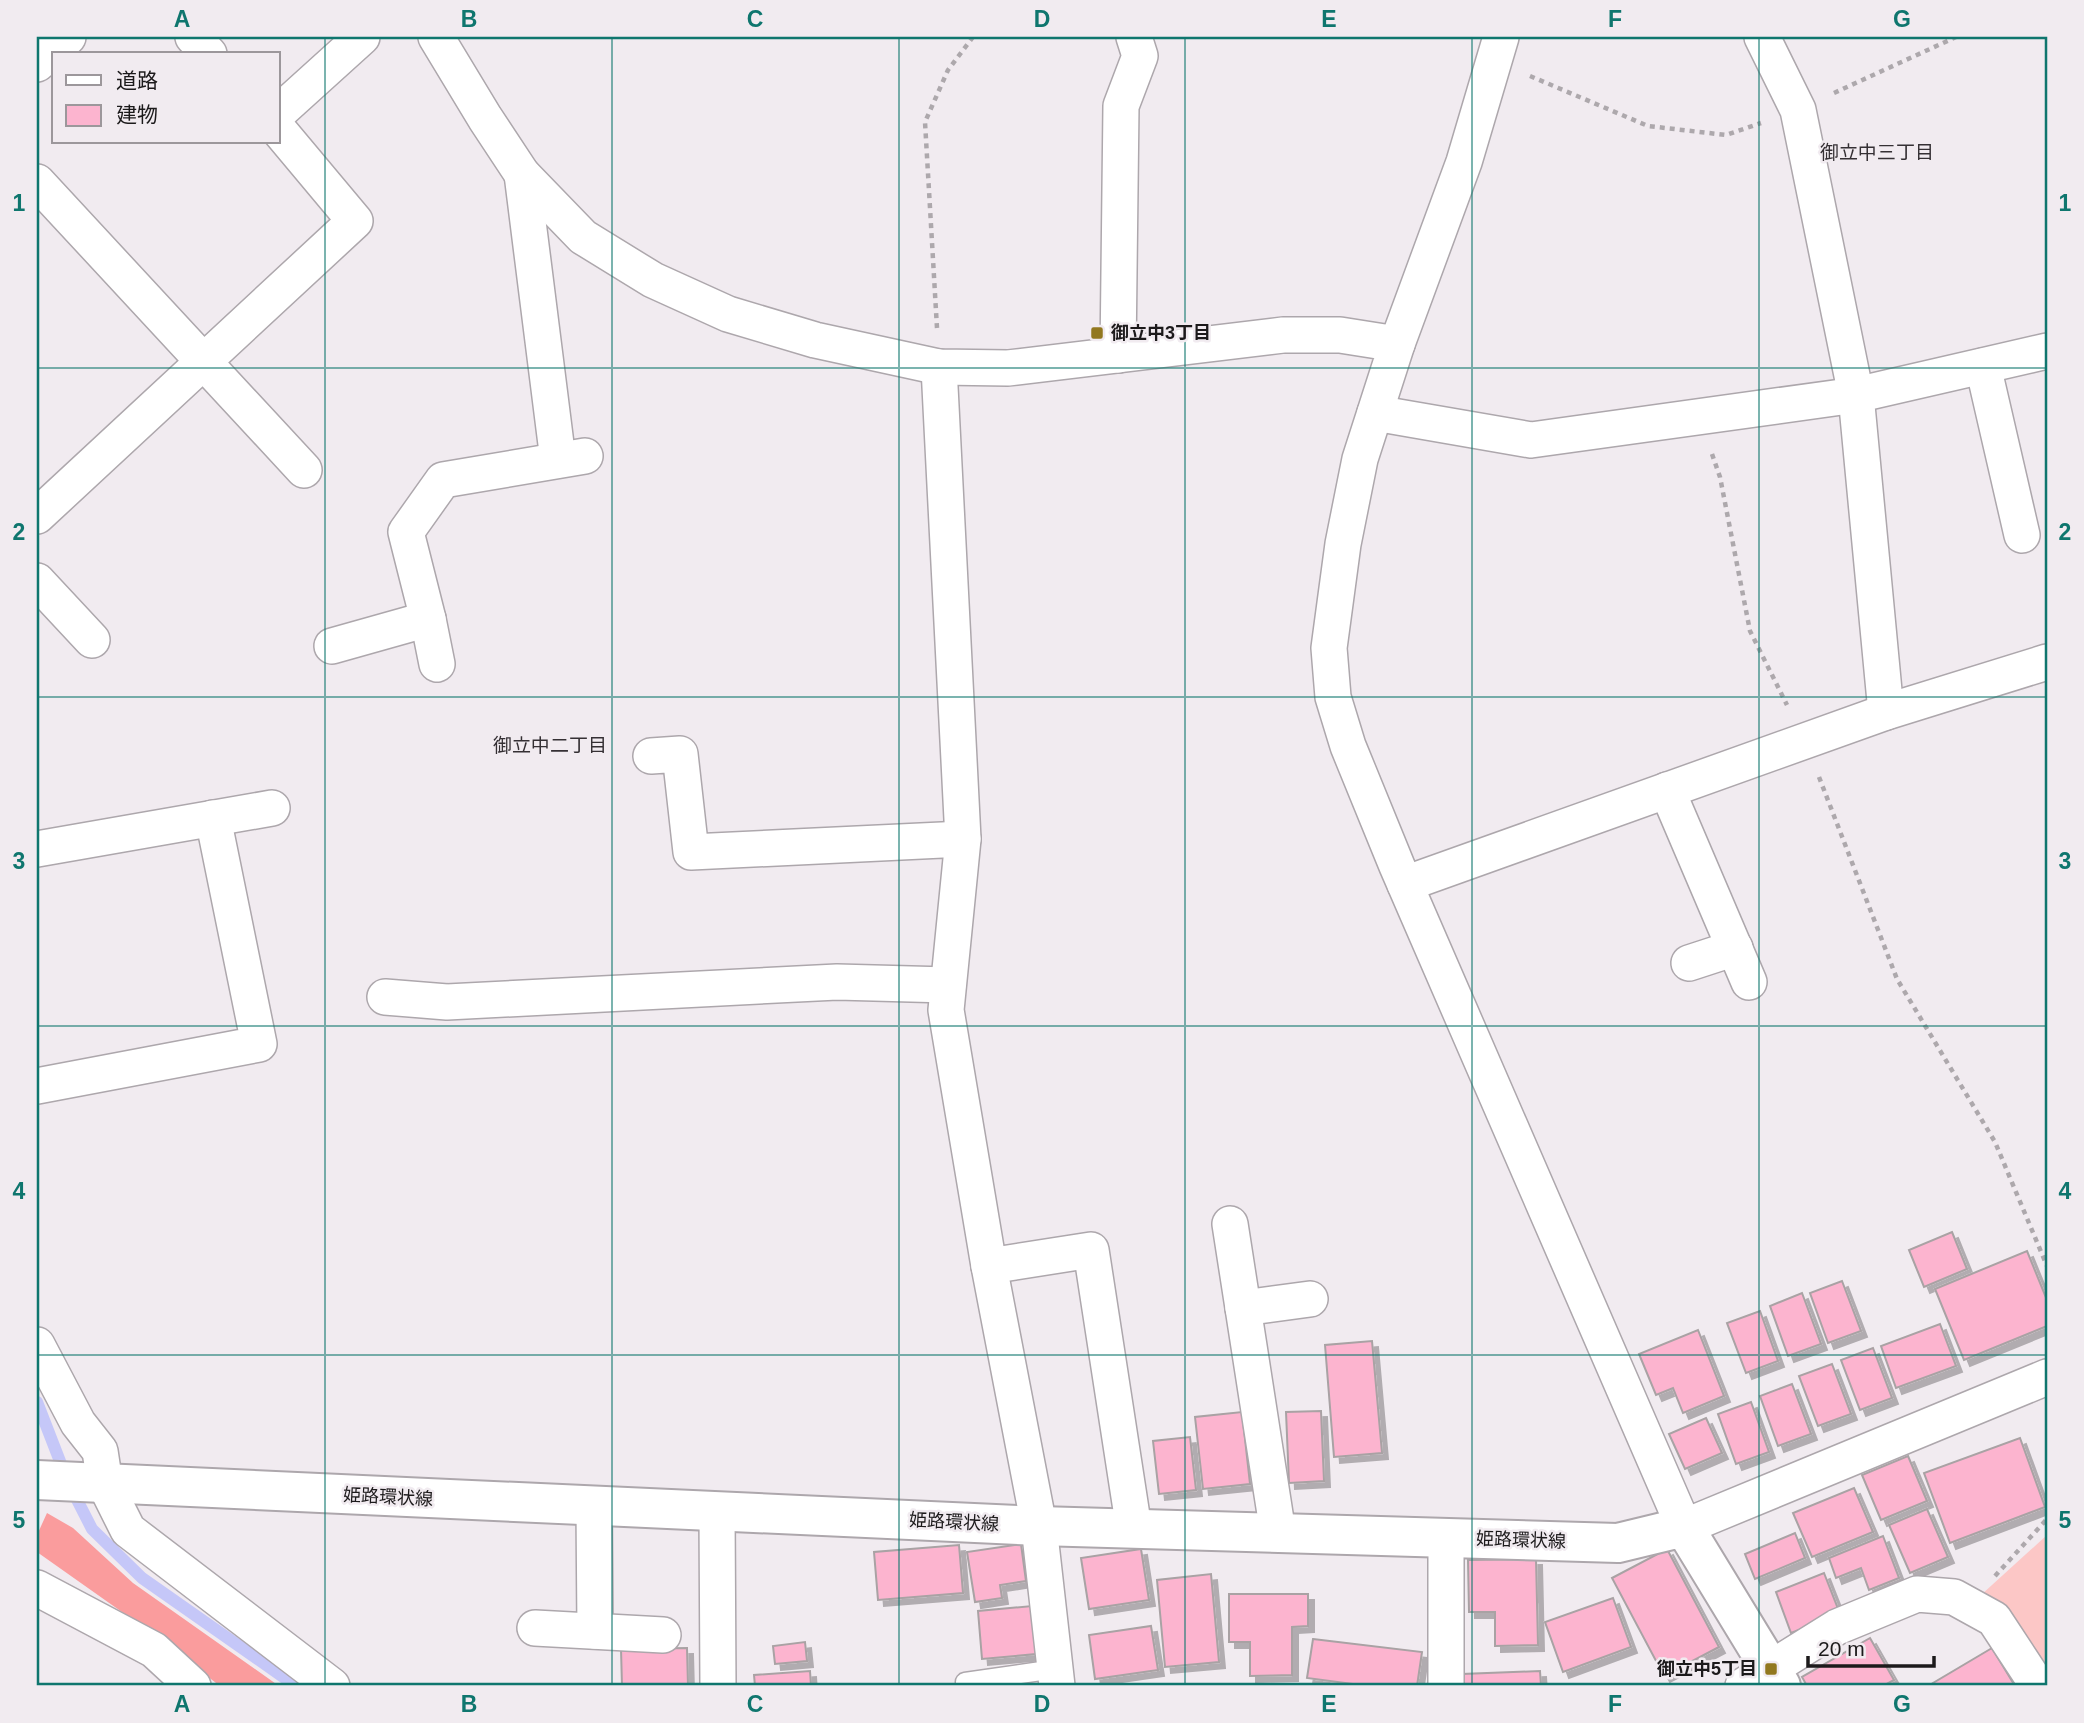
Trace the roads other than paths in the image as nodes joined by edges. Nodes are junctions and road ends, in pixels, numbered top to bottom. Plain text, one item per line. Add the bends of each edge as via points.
1 (68, 37) edge
2 (193, 37) edge
3 (362, 37) edge
4 (436, 37) edge
5 (1133, 37) edge
6 (1762, 37) edge
7 (1498, 48) edge
8 (207, 52) edge
9 (37, 64) edge
10 (280, 111) edge
11 (280, 131) edge
12 (522, 174) junction
13 (37, 182) edge
14 (1397, 344) junction
15 (2047, 351) edge
16 (1118, 355) junction
17 (203, 361) junction
18 (1983, 366) junction
19 (939, 367) junction
20 (1856, 395) junction
21 (1375, 413) junction
22 (304, 471) dead end
23 (37, 516) edge
24 (2022, 536) dead end
25 (37, 581) edge
26 (428, 619) junction
27 (92, 640) dead end
28 (332, 646) dead end
29 (2047, 662) edge
30 (437, 664) dead end
31 (1886, 712) junction
32 (651, 757) dead end
33 (1667, 790) junction
34 (272, 808) dead end
35 (213, 818) junction
36 (963, 839) junction
37 (37, 849) edge
38 (1405, 884) junction
39 (1735, 948) junction
40 (1689, 963) dead end
41 (1749, 982) dead end
42 (948, 985) junction
43 (385, 997) dead end
44 (37, 1086) edge
45 (1230, 1224) dead end
46 (989, 1266) junction
47 (1310, 1299) dead end
48 (1243, 1308) junction
49 (37, 1345) edge
50 (2047, 1377) edge
51 (38, 1480) edge
52 (94, 1483) junction
53 (594, 1506) junction
54 (717, 1512) junction
55 (1040, 1526) junction
56 (1684, 1527) junction
57 (1134, 1529) junction
58 (1278, 1533) junction
59 (1446, 1537) junction
60 (37, 1588) edge
61 (535, 1628) dead end
62 (595, 1631) junction
63 (663, 1635) dead end
64 (1056, 1677) edge
65 (1765, 1681) edge
66 (965, 1682) dead end
67 (193, 1686) edge
68 (332, 1686) edge
69 (718, 1686) edge
70 (1446, 1686) edge
71 (2038, 1686) edge

1 - 9 street
2 - 8 street
3 - 10 street
4 - 12 street
5 - 16 street via 1140,56 1121,106
6 - 20 street via 1798,110
7 - 14 street via 1464,162
11 - 17 street via 355,221
12 - 19 street via 583,237 653,280 740,318
12 - 26 street via 572,458 443,480 406,532
13 - 17 street
14 - 16 street via 1340,335 1283,335
14 - 21 street
15 - 18 street
16 - 19 street via 1008,368
17 - 22 street
17 - 23 street
18 - 20 street
18 - 24 street
19 - 36 street
20 - 21 street via 1531,440
20 - 31 street
21 - 38 street via 1342,544 1329,648 1333,696 1348,746
25 - 27 street
26 - 28 street
26 - 30 street
29 - 31 street
31 - 33 street
32 - 36 street via 680,754 691,852
33 - 38 street
33 - 39 street
34 - 35 street
35 - 37 street
35 - 44 street via 259,1044
36 - 42 street
38 - 56 street
39 - 40 street
39 - 41 street
42 - 43 street via 837,982 447,1002
42 - 46 street via 946,1010
45 - 48 street
46 - 55 street
46 - 57 street via 1091,1250
47 - 48 street
48 - 58 street
49 - 52 street via 78,1423 100,1451
50 - 56 street
51 - 52 main road, 姫路環状線
52 - 53 main road, 姫路環状線
52 - 68 street via 128,1531
53 - 54 main road, 姫路環状線
53 - 62 street
54 - 55 main road, 姫路環状線
54 - 69 street
55 - 57 main road, 姫路環状線
55 - 64 street
56 - 59 main road, 姫路環状線 via 1618,1542
56 - 65 main road
57 - 58 main road, 姫路環状線
58 - 59 main road, 姫路環状線
59 - 70 street
60 - 67 street via 154,1650
61 - 62 street
62 - 63 street
64 - 66 lane
65 - 71 street via 1837,1627 1917,1594 1954,1597 1994,1619

